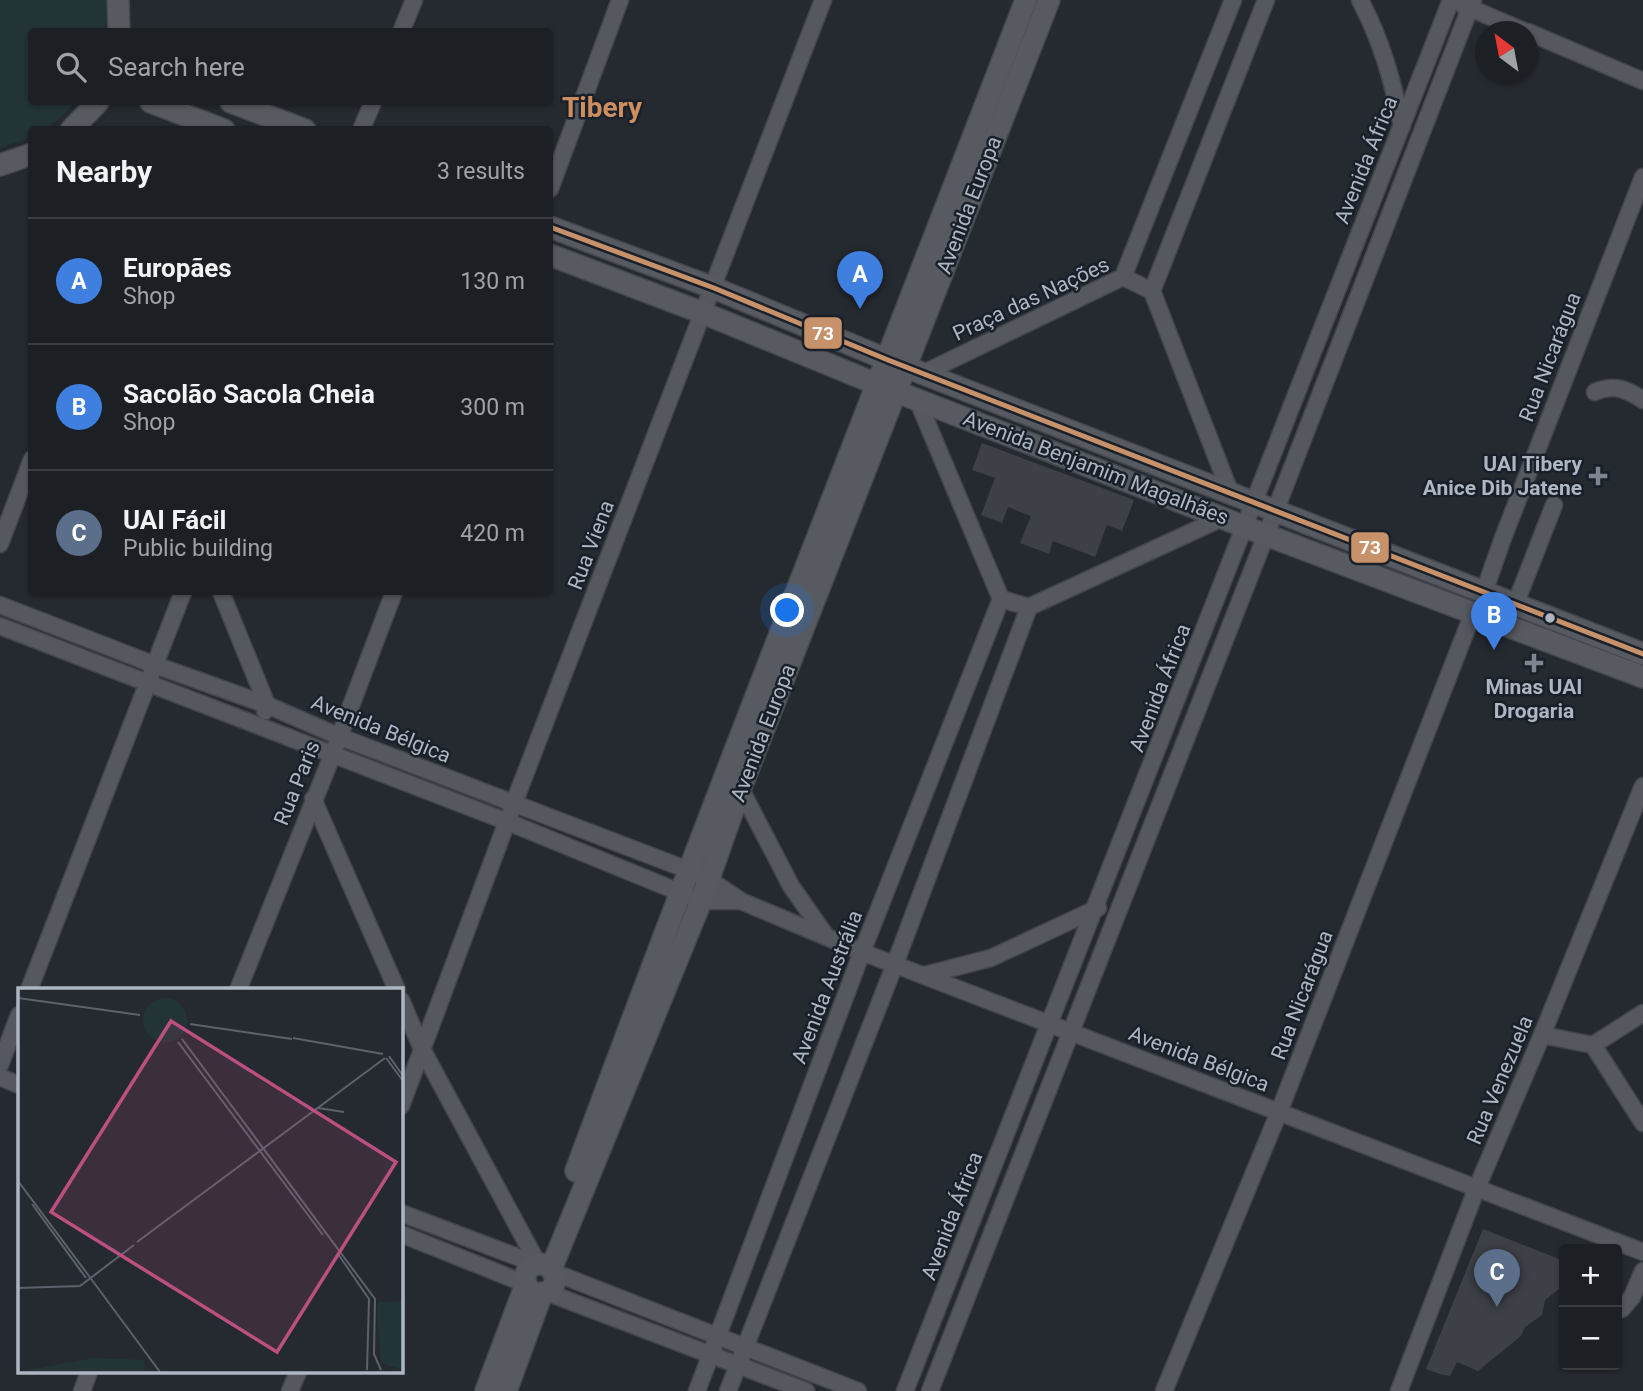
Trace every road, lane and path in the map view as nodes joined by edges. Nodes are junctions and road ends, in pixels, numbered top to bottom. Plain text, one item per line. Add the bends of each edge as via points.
1 (118, 0) edge
2 (414, 0) edge
3 (620, 0) edge
4 (823, 0) edge
5 (1026, 0) edge
6 (1049, 0) edge
7 (1233, 0) edge
8 (1266, 0) edge
9 (1360, 0) edge
10 (1450, 0) edge
11 (1471, 4) edge
12 (1505, 21) edge
13 (119, 28) edge
14 (403, 28) edge
15 (1538, 37) edge
16 (1643, 81) edge
17 (95, 105) edge
18 (159, 105) edge
19 (239, 105) edge
20 (372, 105) edge
21 (1402, 125) junction
22 (76, 126) edge
23 (214, 126) edge
24 (294, 126) edge
25 (363, 126) edge
26 (28, 159) edge
27 (0, 165) edge
28 (1643, 177) edge
29 (553, 181) edge
30 (553, 228) edge
31 (553, 257) edge
32 (1123, 277) junction
33 (714, 288) junction
34 (1152, 291) junction
35 (703, 313) junction
36 (906, 367) junction
37 (888, 388) junction
38 (1595, 392) dead end
39 (917, 399) junction
40 (1643, 400) edge
41 (1031, 415) junction
42 (1019, 439) junction
43 (28, 470) edge
44 (1230, 492) junction
45 (1253, 502) junction
46 (1554, 505) dead end
47 (1275, 509) junction
48 (1222, 518) junction
49 (1245, 526) junction
50 (1266, 535) junction
51 (0, 544) edge
52 (1484, 592) junction
53 (182, 595) edge
54 (222, 595) edge
55 (393, 595) edge
56 (1001, 599) junction
57 (0, 605) edge
58 (1515, 605) junction
59 (1029, 607) junction
60 (1473, 613) junction
61 (0, 626) edge
62 (1643, 654) edge
63 (155, 665) junction
64 (1643, 677) edge
65 (148, 683) junction
66 (267, 705) junction
67 (259, 726) junction
68 (338, 736) junction
69 (332, 756) junction
70 (731, 762) junction
71 (1150, 769) junction
72 (1171, 777) junction
73 (1643, 786) edge
74 (740, 790) junction
75 (313, 799) junction
76 (514, 803) junction
77 (508, 822) junction
78 (688, 870) junction
79 (708, 879) junction
80 (679, 892) junction
81 (1125, 894) junction
82 (701, 901) junction
83 (741, 901) junction
84 (1096, 909) junction
85 (826, 936) junction
86 (862, 952) junction
87 (895, 964) junction
88 (925, 975) junction
89 (30, 988) edge
90 (239, 988) edge
91 (396, 988) edge
92 (402, 1002) edge
93 (1643, 1013) edge
94 (18, 1017) edge
95 (1049, 1025) junction
96 (1071, 1034) junction
97 (1542, 1035) junction
98 (1593, 1045) junction
99 (422, 1049) junction
100 (1, 1059) edge
101 (0, 1077) edge
102 (18, 1084) edge
103 (402, 1103) edge
104 (1279, 1112) junction
105 (1643, 1123) edge
106 (1476, 1190) junction
107 (402, 1213) edge
108 (402, 1234) edge
109 (1643, 1252) edge
110 (1643, 1271) edge
111 (540, 1276) junction
112 (1622, 1309) dead end
113 (718, 1337) junction
114 (745, 1348) junction
115 (711, 1353) junction
116 (739, 1364) junction
117 (88, 1374) edge
118 (297, 1374) edge
119 (82, 1391) edge
120 (290, 1391) edge
121 (486, 1391) edge
122 (506, 1391) edge
123 (696, 1391) edge
124 (728, 1391) edge
125 (806, 1391) edge
126 (858, 1391) edge
127 (905, 1391) edge
128 (930, 1391) edge
129 (1164, 1391) edge
130 (1399, 1391) edge

1 - 13 main road
2 - 14 street
3 - 29 street
4 - 33 street, Rua Viena
5 - 36 main road, Avenida Europa
6 - 36 main road, Avenida Europa
7 - 32 street
8 - 34 street
9 - 21 street via 1388,63
10 - 11 street
10 - 21 street, Avenida África
11 - 12 street
11 - 47 street, Avenida África
15 - 16 street
17 - 22 main road
18 - 23 main road
19 - 24 main road
20 - 25 street
21 - 45 street, Avenida África
26 - 27 main road
28 - 52 street, Rua Nicarágua
30 - 33 main road, Avenida Benjamim Magalhães
31 - 35 main road, Avenida Benjamim Magalhães
32 - 34 street, Praça das Nações
32 - 36 street, Praça das Nações
33 - 35 street, Rua Viena
33 - 36 main road, Avenida Benjamim Magalhães
34 - 44 street
35 - 37 main road, Avenida Benjamim Magalhães
35 - 76 street, Rua Viena
36 - 37 main road, Avenida Europa
36 - 41 main road, Avenida Benjamim Magalhães
37 - 39 main road, Avenida Benjamim Magalhães
37 - 70 main road, Avenida Europa
37 - 74 main road, Avenida Europa
38 - 40 street via 1608,387 1624,389
39 - 42 main road, Avenida Benjamim Magalhães
39 - 56 street
41 - 42 main road
41 - 44 main road, Avenida Benjamim Magalhães
42 - 48 main road, Avenida Benjamim Magalhães
43 - 51 street
44 - 45 main road, Avenida Benjamim Magalhães
45 - 47 main road, Avenida Benjamim Magalhães
45 - 49 street, Avenida África
46 - 58 street
47 - 50 street, Avenida África
47 - 52 main road, Avenida Benjamim Magalhães
48 - 49 main road, Avenida Benjamim Magalhães
48 - 59 street
49 - 50 main road, Avenida Benjamim Magalhães
49 - 71 street, Avenida África
50 - 60 main road, Avenida Benjamim Magalhães
50 - 72 street, Avenida África
52 - 58 main road, Avenida Benjamim Magalhães
53 - 63 street
54 - 66 street
55 - 68 street, Rua Paris
56 - 59 street
56 - 86 street, Avenida Austrália
57 - 63 street, Avenida Bélgica
58 - 62 main road, Avenida Benjamim Magalhães
59 - 87 street
60 - 64 main road, Avenida Benjamim Magalhães
60 - 104 street, Rua Nicarágua
61 - 65 street, Avenida Bélgica
63 - 65 street
63 - 66 street, Avenida Bélgica
65 - 67 street, Avenida Bélgica
65 - 89 street
66 - 67 street
66 - 68 street, Avenida Bélgica
67 - 69 street, Avenida Bélgica
68 - 69 street, Rua Paris
68 - 76 street, Avenida Bélgica
69 - 75 street, Rua Paris
69 - 77 street, Avenida Bélgica
70 - 74 street
70 - 78 main road, Avenida Europa
71 - 72 street
71 - 84 street, Avenida África
72 - 81 street, Avenida África
73 - 97 street, Rua Venezuela
74 - 79 main road, Avenida Europa
74 - 85 street via 791,886
75 - 90 street, Rua Paris
75 - 91 street
76 - 77 street, Rua Viena
76 - 78 street, Avenida Bélgica
77 - 80 street, Avenida Bélgica
77 - 99 street, Rua Viena
78 - 79 street, Avenida Bélgica
78 - 80 main road, Avenida Europa
79 - 82 main road, Avenida Europa
79 - 83 street, Avenida Bélgica
80 - 82 street, Avenida Bélgica
80 - 111 main road, Avenida Europa
81 - 84 street
81 - 96 street, Avenida África
82 - 83 street, Avenida Bélgica
82 - 111 main road, Avenida Europa
83 - 85 street, Avenida Bélgica
84 - 88 street via 991,958
84 - 95 street, Avenida África
85 - 86 street, Avenida Bélgica
86 - 87 street, Avenida Bélgica
86 - 113 street, Avenida Austrália
87 - 88 street, Avenida Bélgica
87 - 114 street
88 - 95 street, Avenida Bélgica
92 - 99 street
93 - 98 street
94 - 100 street
95 - 96 street, Avenida Bélgica
95 - 127 street, Avenida África
96 - 104 street, Avenida Bélgica
96 - 128 street, Avenida África
97 - 98 street
97 - 106 street, Rua Venezuela
98 - 105 street
99 - 103 street, Rua Viena
99 - 111 street
101 - 102 street
104 - 106 street, Avenida Bélgica
104 - 129 street, Rua Nicarágua
106 - 109 street, Avenida Bélgica
106 - 130 street, Rua Venezuela
107 - 111 street
108 - 111 street
110 - 112 street
111 - 113 street
111 - 115 street
111 - 121 main road, Avenida Europa
111 - 122 main road, Avenida Europa
113 - 114 street
113 - 115 street, Avenida Austrália
114 - 116 street
114 - 126 street
115 - 116 street
115 - 123 street, Avenida Austrália
116 - 124 street
116 - 125 street
117 - 119 street
118 - 120 street

